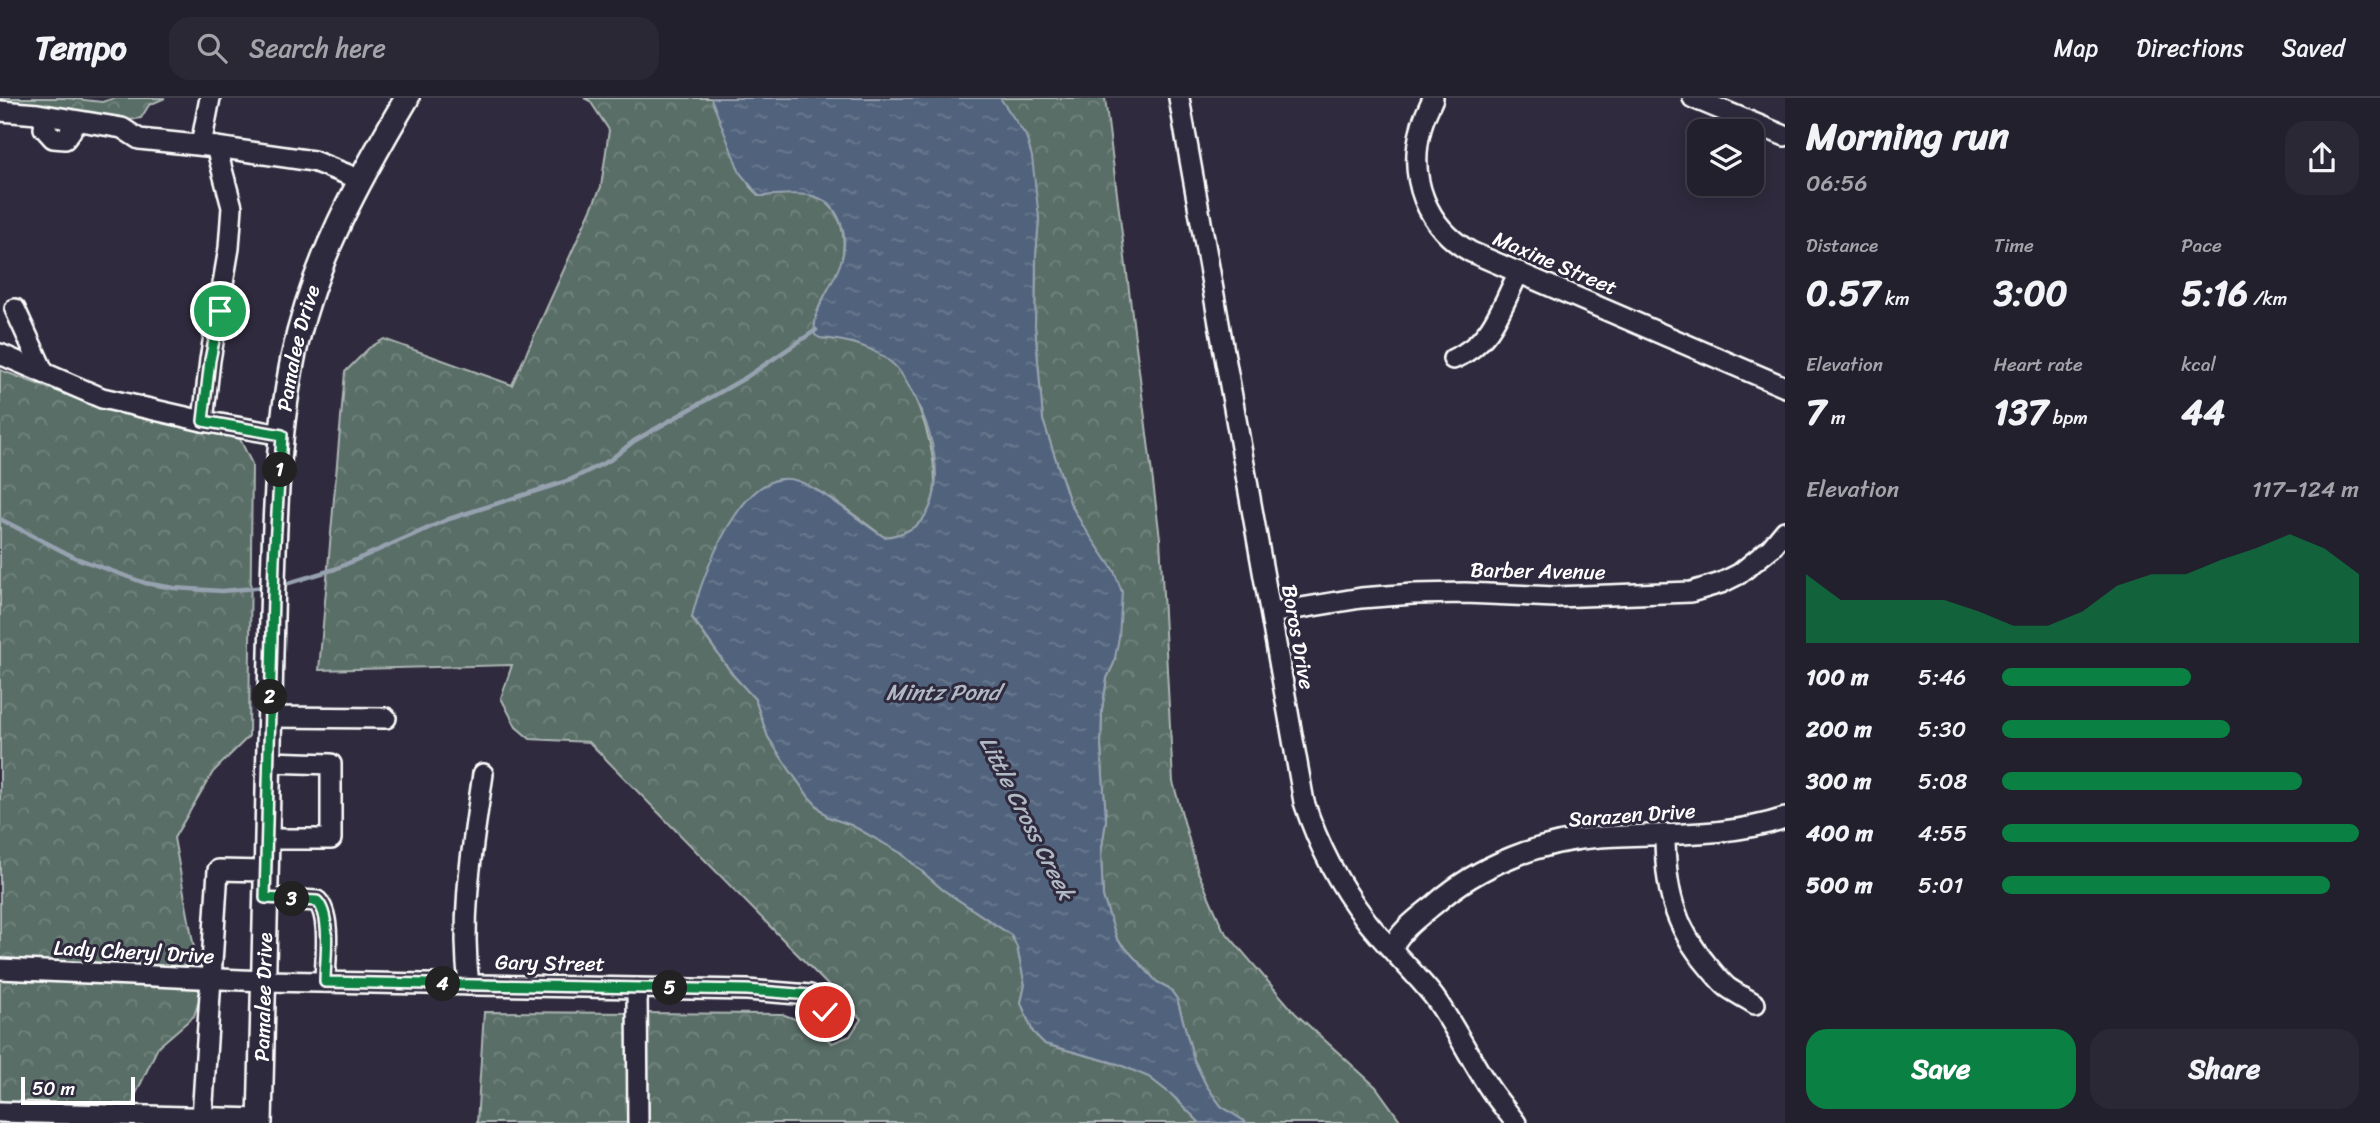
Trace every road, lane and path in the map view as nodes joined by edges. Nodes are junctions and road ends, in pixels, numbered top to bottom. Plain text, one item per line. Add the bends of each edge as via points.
1 (210, 98) edge
2 (407, 98) edge
3 (1180, 98) edge
4 (1433, 98) edge
5 (1693, 98) edge
6 (0, 111) edge
7 (1785, 136) edge
8 (209, 146) junction
9 (359, 179) junction
10 (1518, 272) junction
11 (15, 309) dead end
12 (0, 354) edge
13 (1453, 359) dead end
14 (44, 373) junction
15 (1785, 387) edge
16 (203, 421) junction
17 (282, 435) junction
18 (1785, 531) edge
19 (1271, 613) junction
20 (270, 717) junction
21 (386, 718) dead end
22 (268, 762) junction
23 (483, 774) dead end
24 (1785, 818) edge
25 (1665, 834) junction
26 (267, 839) junction
27 (265, 871) junction
28 (265, 898) junction
29 (1392, 949) junction
30 (0, 969) edge
31 (211, 979) junction
32 (265, 981) junction
33 (325, 982) junction
34 (469, 985) junction
35 (637, 988) junction
36 (1755, 1004) dead end
37 (825, 1012) dead end
38 (0, 1112) edge
39 (202, 1118) junction
40 (260, 1121) edge
41 (638, 1123) edge
42 (1516, 1123) edge

1 - 8 street
2 - 9 main road, Pamalee Drive
3 - 19 street, Boros Drive
4 - 10 street, Maxine Street via 1418,148 1416,169 1423,200 1432,218 1462,247
5 - 7 street
6 - 8 street via 122,128 139,139
8 - 9 street via 313,161
8 - 16 street via 232,207
9 - 17 main road, Pamalee Drive via 318,272 293,358
10 - 13 street via 1488,335
10 - 15 street, Maxine Street
11 - 14 street
12 - 14 street
14 - 16 street via 102,398
16 - 17 street
17 - 20 main road, Pamalee Drive
18 - 19 street, Barber Avenue via 1739,574 1691,592 1555,597 1413,594
19 - 29 street, Boros Drive via 1310,822 1343,887
20 - 21 street
20 - 22 main road, Pamalee Drive
22 - 26 main road, Pamalee Drive
22 - 26 street via 331,764 331,839
23 - 34 street via 466,895
24 - 25 street, Sarazen Drive via 1737,830
25 - 29 street, Sarazen Drive via 1556,844 1497,863 1444,896 1397,937
25 - 36 street via 1670,899 1686,937 1727,987
26 - 27 main road, Pamalee Drive
27 - 28 main road, Pamalee Drive
27 - 31 street via 218,870
28 - 32 main road, Pamalee Drive
28 - 33 street via 317,901 323,907
29 - 42 street, Boros Drive via 1435,999
30 - 31 street, Lady Cheryl Drive
31 - 32 street, Lady Cheryl Drive
31 - 39 street
32 - 33 street, Gary Street
32 - 40 main road, Pamalee Drive
33 - 34 street, Gary Street
34 - 35 street, Gary Street
35 - 37 street, Gary Street via 810,995
35 - 41 street
38 - 39 street
39 - 40 street

